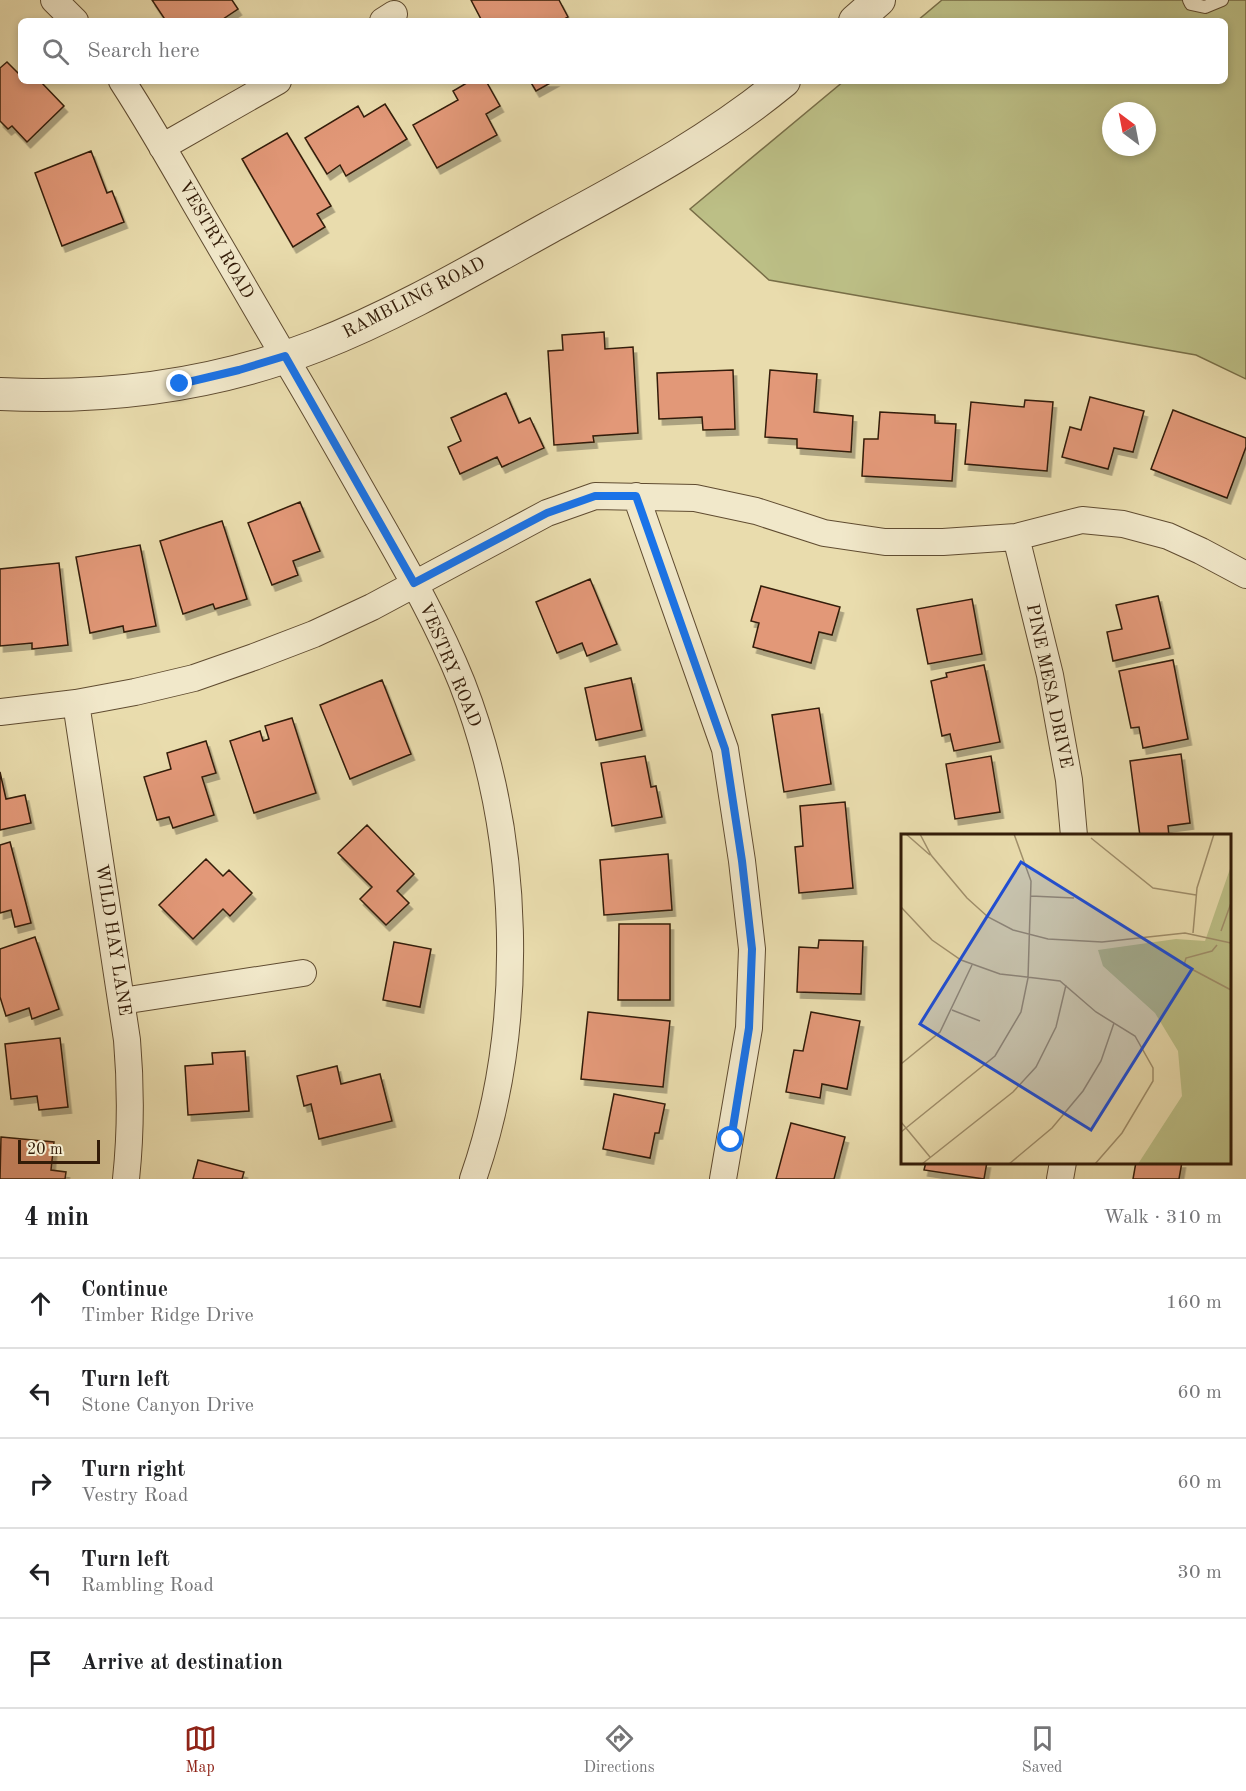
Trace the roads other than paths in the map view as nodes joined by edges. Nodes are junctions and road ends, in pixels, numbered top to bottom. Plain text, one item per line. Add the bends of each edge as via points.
1 (54, 0) edge
2 (879, 0) edge
3 (1189, 0) edge
4 (1222, 0) edge
5 (72, 18) edge
6 (858, 18) edge
7 (124, 84) edge
8 (273, 84) edge
9 (780, 84) edge
10 (162, 147) junction
11 (285, 356) junction
12 (0, 394) edge
13 (636, 496) junction
14 (1016, 537) junction
15 (1246, 575) edge
16 (414, 583) junction
17 (76, 703) junction
18 (0, 712) edge
19 (1074, 834) edge
20 (303, 973) dead end
21 (123, 1001) junction
22 (1063, 1164) edge
23 (126, 1179) edge
24 (473, 1179) edge
25 (723, 1179) edge
26 (1060, 1179) edge

1 - 5 street
2 - 6 street
3 - 4 lane via 1205,7
7 - 10 street, VESTRY ROAD
8 - 10 street
9 - 11 street, RAMBLING ROAD via 686,152 630,184 398,309
10 - 11 street, VESTRY ROAD
11 - 12 street, RAMBLING ROAD via 180,384 121,391
11 - 16 street, VESTRY ROAD
13 - 14 street via 695,498 756,511 824,533 885,542
13 - 16 street via 595,496 547,513
13 - 25 street via 725,749 742,861 752,949 749,1028
14 - 15 street via 1082,520 1123,524 1202,550
14 - 19 street, PINE MESA DRIVE via 1050,675 1070,780
16 - 17 street via 314,634 254,657 194,678
16 - 24 street, VESTRY ROAD via 440,633 480,735 503,843 509,968 505,1035 494,1103
17 - 18 street
17 - 21 street, WILD HAY LANE
20 - 21 street
21 - 23 street, WILD HAY LANE via 131,1079
22 - 26 street

